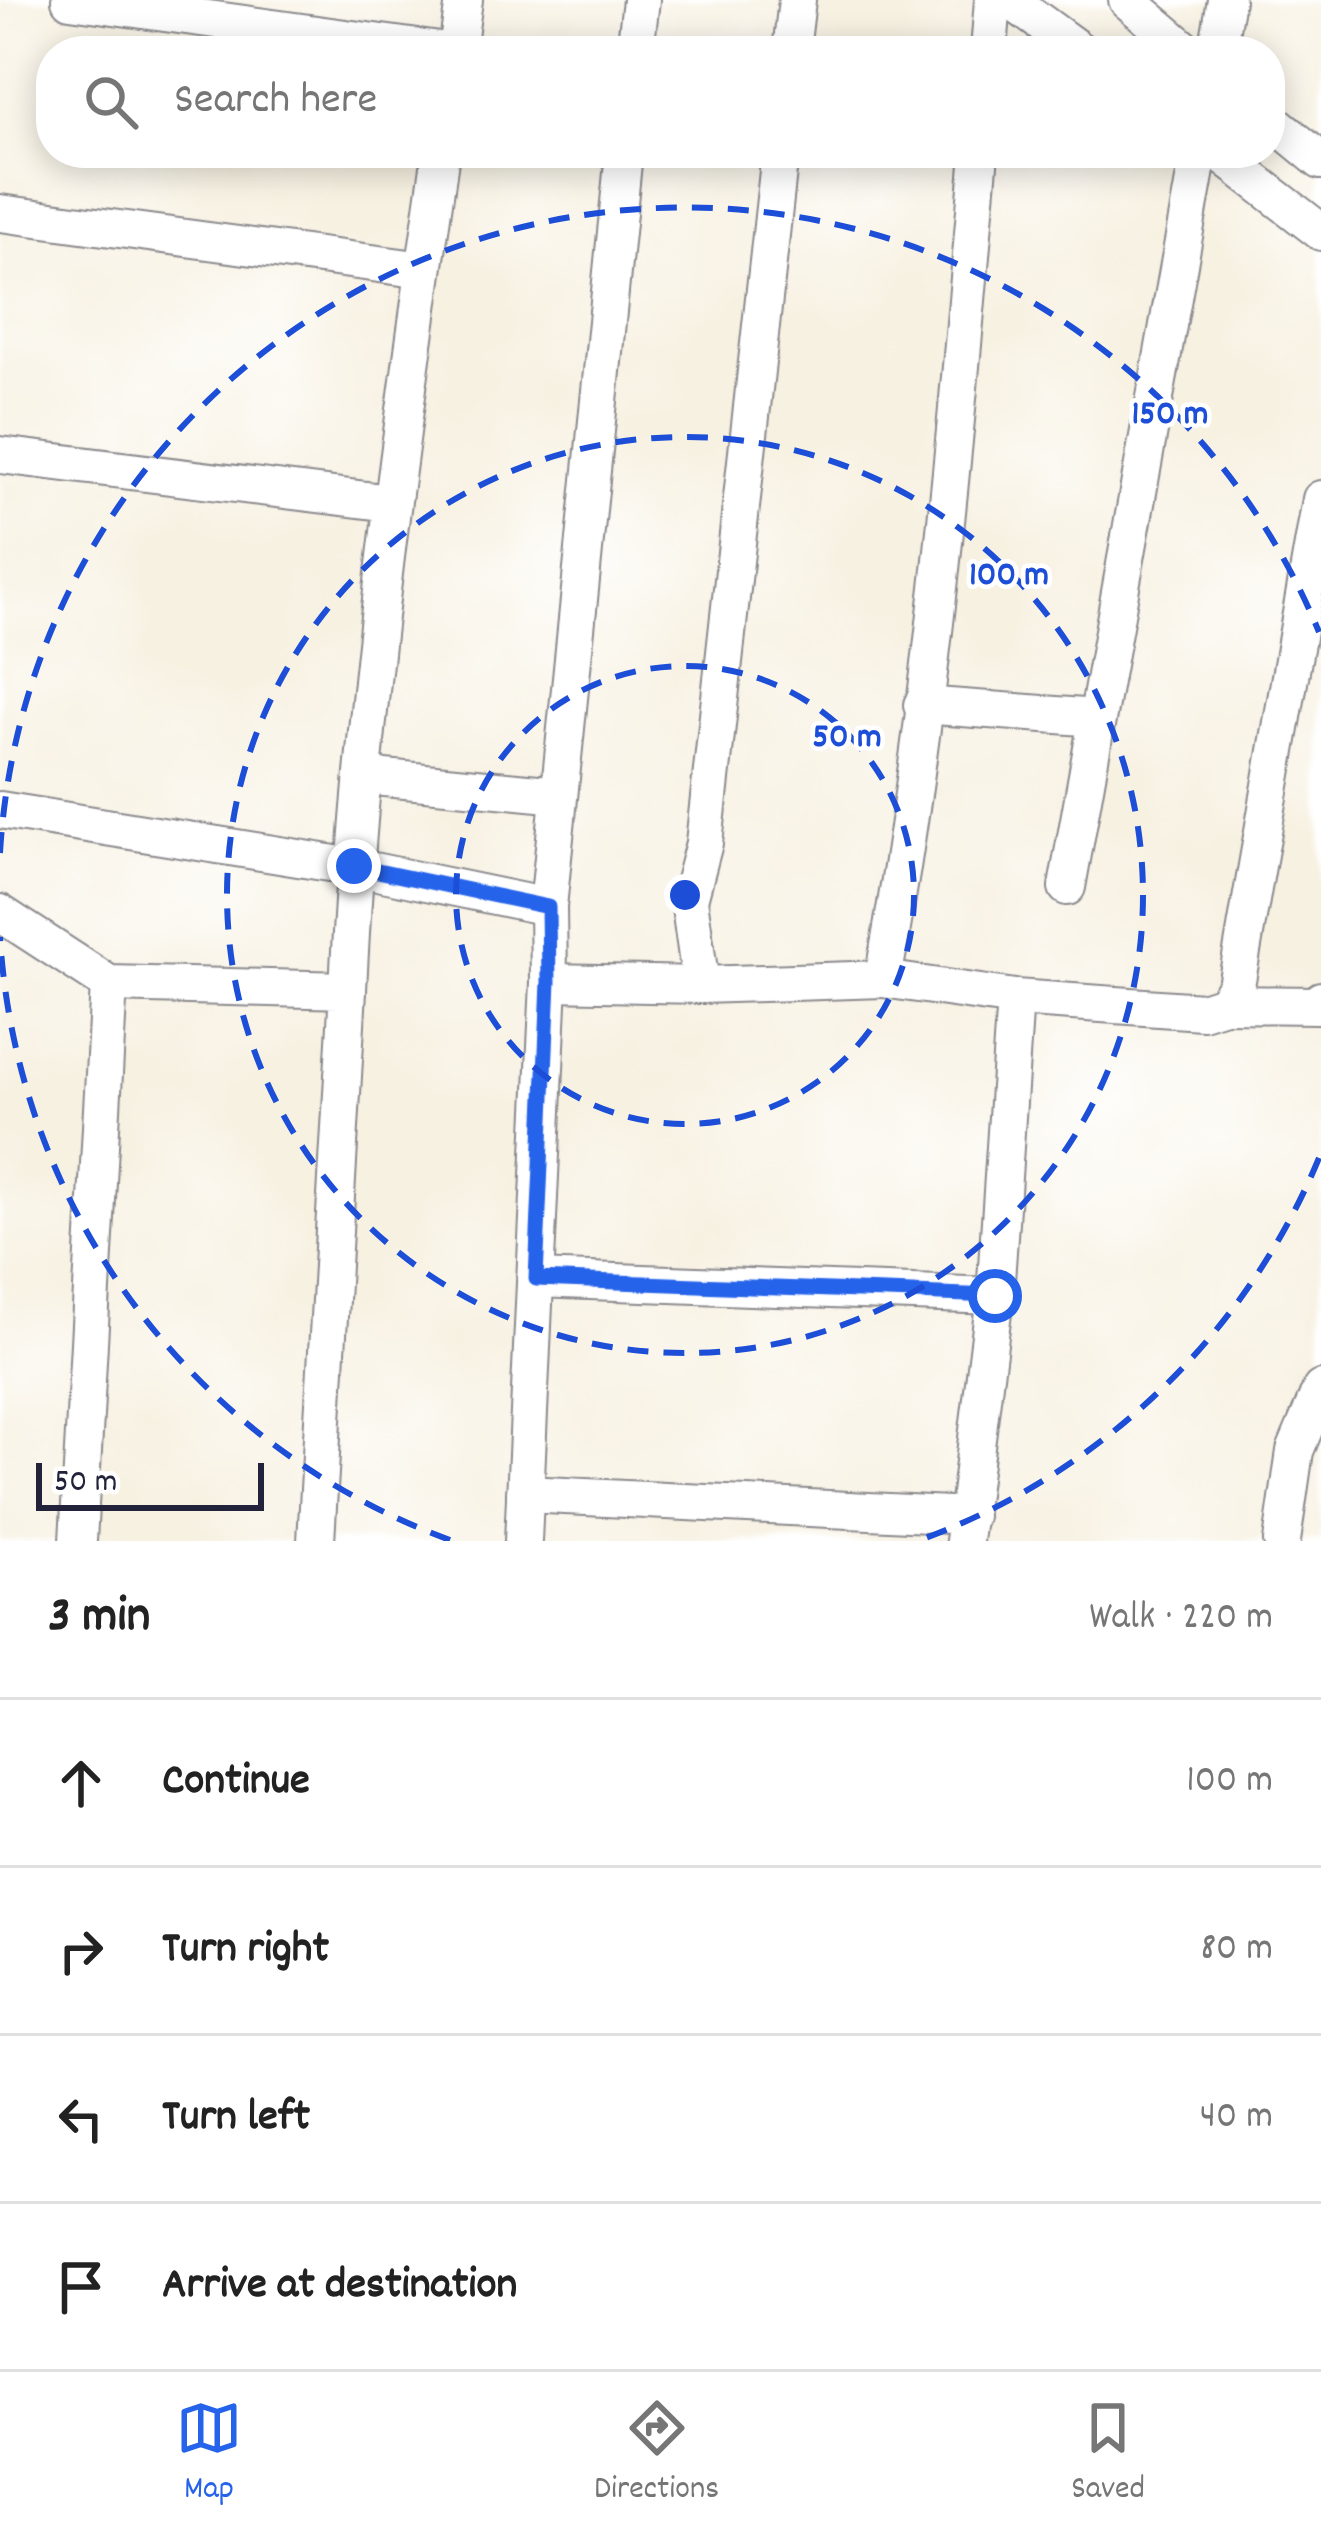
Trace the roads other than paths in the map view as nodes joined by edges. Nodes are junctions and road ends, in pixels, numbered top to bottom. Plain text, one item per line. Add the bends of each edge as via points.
1 (70, 0) edge
2 (464, 0) edge
3 (641, 0) edge
4 (797, 0) edge
5 (993, 0) edge
6 (1010, 0) edge
7 (1127, 0) edge
8 (1226, 0) edge
9 (331, 36) edge
10 (459, 36) edge
11 (637, 36) edge
12 (793, 36) edge
13 (990, 36) edge
14 (1059, 36) edge
15 (1169, 36) edge
16 (1220, 36) edge
17 (1285, 131) edge
18 (1321, 161) edge
19 (439, 168) edge
20 (622, 168) edge
21 (778, 168) edge
22 (979, 168) edge
23 (1196, 168) edge
24 (1238, 168) edge
25 (0, 213) edge
26 (1321, 232) edge
27 (424, 270) junction
28 (0, 455) edge
29 (1321, 499) edge
30 (391, 503) junction
31 (922, 705) junction
32 (1097, 718) junction
33 (364, 776) junction
34 (559, 795) junction
35 (0, 810) edge
36 (354, 866) junction
37 (1067, 887) dead end
38 (548, 907) junction
39 (0, 913) edge
40 (883, 979) junction
41 (549, 982) junction
42 (109, 984) junction
43 (701, 985) junction
44 (348, 990) junction
45 (1015, 998) junction
46 (1321, 1000) edge
47 (1224, 1004) junction
48 (536, 1279) junction
49 (995, 1296) junction
50 (1321, 1389) edge
51 (525, 1494) junction
52 (967, 1529) edge
53 (78, 1541) edge
54 (316, 1541) edge
55 (523, 1541) edge
56 (1282, 1541) edge

1 - 9 street
2 - 10 street
3 - 11 street
4 - 12 street
5 - 13 street
6 - 14 street
7 - 15 street
8 - 16 street
17 - 18 street
19 - 27 street
20 - 34 street
21 - 43 street via 704,843 688,900
22 - 31 street
23 - 32 street
24 - 26 street
25 - 27 street
27 - 30 street
28 - 30 street
29 - 47 street via 1236,986
30 - 33 street
31 - 32 street
31 - 40 street
32 - 37 street
33 - 34 street
33 - 36 street
34 - 38 street
35 - 36 street
36 - 38 street
36 - 44 street
38 - 41 street
39 - 42 street
40 - 43 street
40 - 45 street
41 - 43 street
41 - 48 street
42 - 44 street
42 - 53 street
44 - 54 street
45 - 47 street via 1202,1011
45 - 49 street
46 - 47 street
48 - 49 street
48 - 51 street
49 - 52 street
50 - 56 street via 1295,1451
51 - 52 street
51 - 55 street

